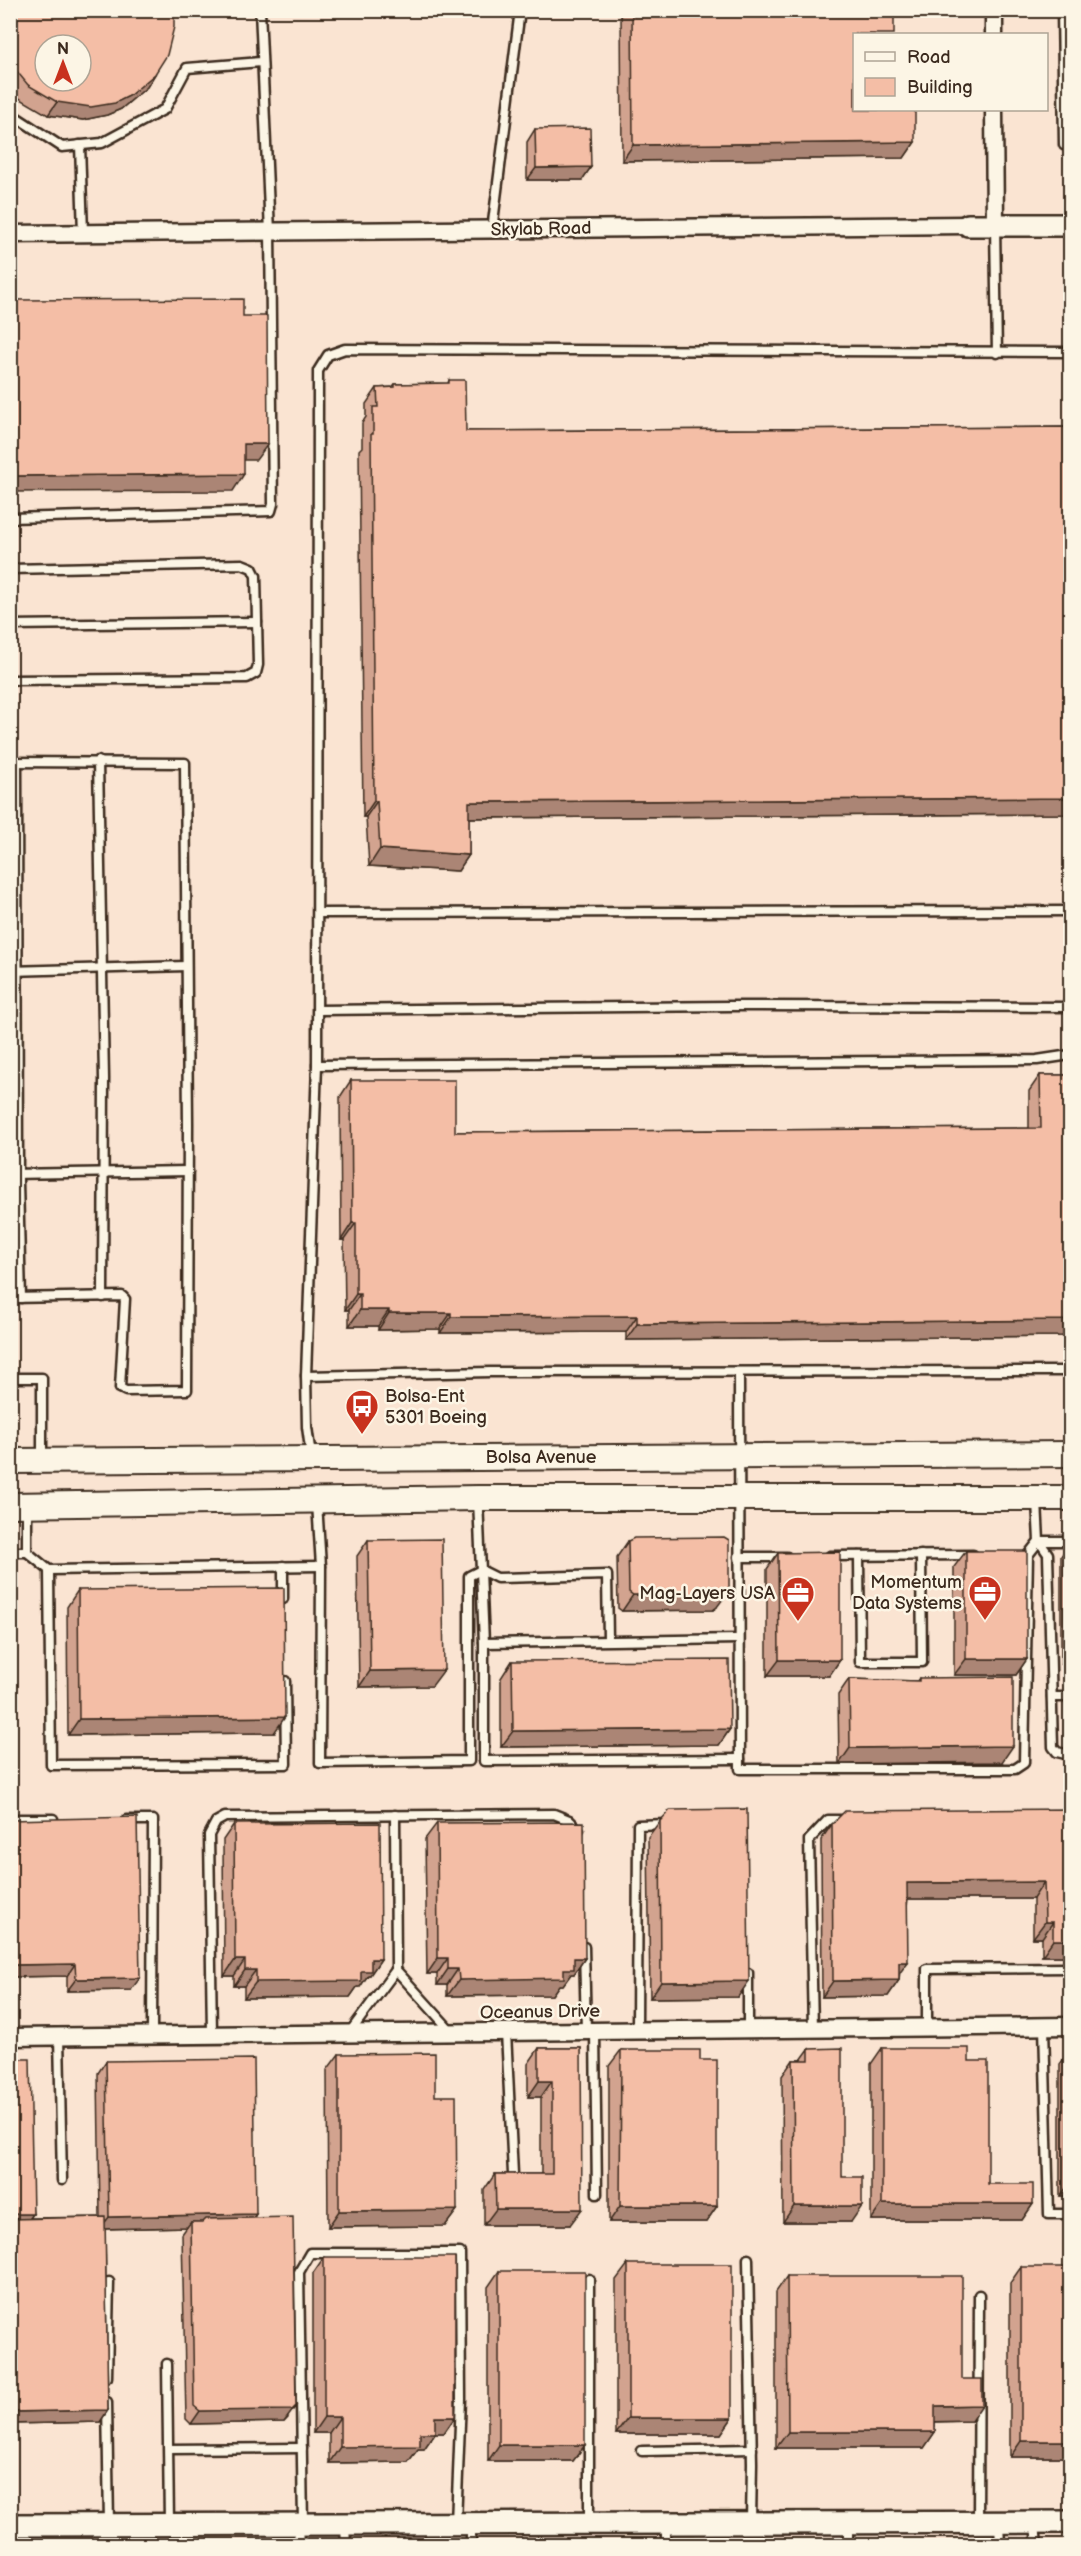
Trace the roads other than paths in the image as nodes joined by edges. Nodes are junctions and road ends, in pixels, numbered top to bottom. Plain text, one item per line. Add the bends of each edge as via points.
1 (260, 10) edge
2 (520, 10) edge
3 (994, 10) edge
4 (1062, 10) edge
5 (994, 33) edge
6 (261, 62) junction
7 (994, 111) edge
8 (10, 113) edge
9 (80, 145) junction
10 (1071, 145) edge
11 (969, 225) joint
12 (995, 225) junction
13 (1071, 225) edge
14 (492, 230) junction
15 (270, 232) junction
16 (83, 233) junction
17 (10, 234) edge
18 (1071, 352) edge
19 (997, 353) junction
20 (10, 518) edge
21 (10, 569) edge
22 (257, 622) junction
23 (10, 625) edge
24 (10, 680) edge
25 (98, 761) junction
26 (14, 762) edge
27 (1071, 911) edge
28 (318, 913) junction
29 (186, 966) junction
30 (100, 968) junction
31 (14, 971) edge
32 (1071, 1007) edge
33 (318, 1010) junction
34 (1071, 1055) edge
35 (317, 1065) junction
36 (188, 1171) junction
37 (104, 1172) junction
38 (14, 1174) edge
39 (103, 1297) junction
40 (10, 1298) edge
41 (21, 1298) junction
42 (1071, 1371) edge
43 (739, 1373) junction
44 (306, 1376) junction
45 (10, 1378) edge
46 (1071, 1454) edge
47 (738, 1457) junction
48 (42, 1460) junction
49 (312, 1460) junction
50 (10, 1461) edge
51 (738, 1497) junction
52 (478, 1498) junction
53 (1037, 1498) junction
54 (1071, 1498) edge
55 (317, 1500) junction
56 (19, 1505) edge
57 (1040, 1541) junction
58 (1071, 1541) edge
59 (10, 1552) edge
60 (27, 1552) junction
61 (921, 1555) junction
62 (981, 1555) edge
63 (1016, 1555) edge
64 (1028, 1555) junction
65 (799, 1556) edge
66 (823, 1556) edge
67 (859, 1556) junction
68 (739, 1557) junction
69 (283, 1566) junction
70 (321, 1566) junction
71 (49, 1570) junction
72 (481, 1570) junction
73 (284, 1613) edge
74 (740, 1639) junction
75 (608, 1640) junction
76 (484, 1643) junction
77 (284, 1671) edge
78 (1052, 1697) junction
79 (1071, 1697) edge
80 (1071, 1755) edge
81 (740, 1759) junction
82 (395, 1815) junction
83 (10, 1819) edge
84 (58, 1819) edge
85 (118, 1820) edge
86 (851, 1820) edge
87 (674, 1824) edge
88 (581, 1837) edge
89 (584, 1938) edge
90 (748, 1961) edge
91 (1071, 1968) edge
92 (396, 1970) junction
93 (1044, 2026) junction
94 (1071, 2026) edge
95 (927, 2028) junction
96 (748, 2029) junction
97 (813, 2029) junction
98 (637, 2030) junction
99 (590, 2031) junction
100 (350, 2032) junction
101 (452, 2032) junction
102 (506, 2032) junction
103 (212, 2034) junction
104 (152, 2035) junction
105 (59, 2036) junction
106 (10, 2037) edge
107 (513, 2174) edge
108 (62, 2180) dead end
109 (597, 2194) dead end
110 (1071, 2214) edge
111 (748, 2259) dead end
112 (588, 2279) edge
113 (109, 2282) edge
114 (979, 2295) dead end
115 (167, 2364) dead end
116 (302, 2448) junction
117 (169, 2449) junction
118 (752, 2449) junction
119 (642, 2451) dead end
120 (978, 2522) junction
121 (999, 2522) junction
122 (1035, 2522) junction
123 (1071, 2522) edge
124 (589, 2523) junction
125 (666, 2523) junction
126 (751, 2523) junction
127 (848, 2523) junction
128 (109, 2524) junction
129 (169, 2524) junction
130 (301, 2524) junction
131 (345, 2524) junction
132 (464, 2524) junction
133 (10, 2525) edge
134 (299, 2546) edge
135 (346, 2546) edge
136 (471, 2546) edge
137 (666, 2546) edge
138 (848, 2546) edge
139 (999, 2546) edge
140 (1038, 2546) edge

1 - 6 lane
2 - 14 lane
3 - 5 street
4 - 10 lane via 1064,145
6 - 9 lane via 187,68 165,109 102,143
6 - 15 lane
7 - 12 street
8 - 9 lane via 62,147
9 - 16 lane
11 - 12 street, Skylab Road
11 - 14 street, Skylab Road
12 - 13 street, Skylab Road
12 - 19 lane
14 - 15 street, Skylab Road
15 - 16 street, Skylab Road
15 - 20 lane via 271,511
16 - 17 street, Skylab Road
18 - 19 lane
19 - 28 lane via 345,349 328,355 318,371
21 - 22 lane via 242,564 252,568 256,576
22 - 23 lane
22 - 24 lane via 258,665 256,673 247,678
25 - 26 lane
25 - 29 lane via 185,764
25 - 30 lane
26 - 31 lane
27 - 28 lane
28 - 33 lane
29 - 30 lane
29 - 36 lane
30 - 31 lane
30 - 37 lane
31 - 38 lane
32 - 33 lane
33 - 35 lane
34 - 35 lane via 1037,1060
35 - 44 lane
36 - 37 lane
36 - 39 lane via 187,1390 120,1388 125,1299
37 - 38 lane
37 - 39 lane
38 - 41 lane
39 - 41 lane
40 - 41 lane
42 - 43 lane
43 - 44 lane
43 - 47 lane
44 - 49 lane
45 - 48 lane via 42,1378
46 - 47 main road, Bolsa Avenue
47 - 49 main road, Bolsa Avenue
47 - 51 lane
48 - 49 main road, Bolsa Avenue
48 - 50 main road, Bolsa Avenue
49 - 55 main road
51 - 52 main road
51 - 53 main road
51 - 68 lane
52 - 55 main road
52 - 72 lane
53 - 54 main road
53 - 57 lane
55 - 56 main road
55 - 70 lane
56 - 60 lane
57 - 58 lane
57 - 64 lane
57 - 78 lane via 1048,1554
59 - 60 lane
60 - 71 lane
61 - 62 lane
61 - 67 lane
61 - 67 lane via 922,1662 860,1662
63 - 64 lane
64 - 81 lane via 1024,1762 1015,1768 740,1769
65 - 68 lane
66 - 67 lane
68 - 74 lane
69 - 70 lane
69 - 71 lane
69 - 73 lane
70 - 72 lane via 320,1763 469,1761 469,1576
71 - 77 lane via 51,1765 286,1764
72 - 75 lane via 497,1578 607,1575
72 - 76 lane
74 - 75 lane
74 - 81 lane
75 - 76 lane
76 - 81 lane via 484,1761
78 - 79 lane
78 - 80 lane via 1053,1747
82 - 88 lane via 554,1814 569,1820
82 - 92 lane
82 - 103 lane via 225,1817 216,1822 209,1835
83 - 84 lane
85 - 104 lane via 153,1820
86 - 97 lane via 828,1820 809,1840
87 - 98 lane via 638,1825
89 - 99 lane
90 - 96 lane
91 - 95 lane via 927,1969
92 - 100 lane
92 - 101 lane
93 - 94 street, Oceanus Drive
93 - 95 street, Oceanus Drive
93 - 110 lane via 1049,2214
95 - 97 street, Oceanus Drive
96 - 97 street, Oceanus Drive
96 - 98 street, Oceanus Drive
98 - 99 street, Oceanus Drive
99 - 102 street, Oceanus Drive
99 - 109 lane
100 - 101 street, Oceanus Drive
100 - 103 street, Oceanus Drive
101 - 102 street, Oceanus Drive
102 - 107 lane
103 - 104 street, Oceanus Drive
104 - 105 street, Oceanus Drive
105 - 106 street, Oceanus Drive
105 - 108 lane
111 - 118 lane
112 - 124 lane
113 - 128 lane
114 - 120 lane
115 - 117 lane
116 - 117 lane
116 - 130 lane
116 - 132 lane via 299,2272 310,2253 460,2253
117 - 129 lane
118 - 119 lane
118 - 126 lane
120 - 121 street
120 - 127 street
121 - 122 street
121 - 139 lane
122 - 123 street
122 - 140 lane
124 - 125 street
124 - 132 street
125 - 126 street
125 - 137 lane
126 - 127 street
127 - 138 lane
128 - 129 street
128 - 133 street
129 - 130 street
130 - 131 street
130 - 134 lane
131 - 132 street
131 - 135 lane
132 - 136 lane

